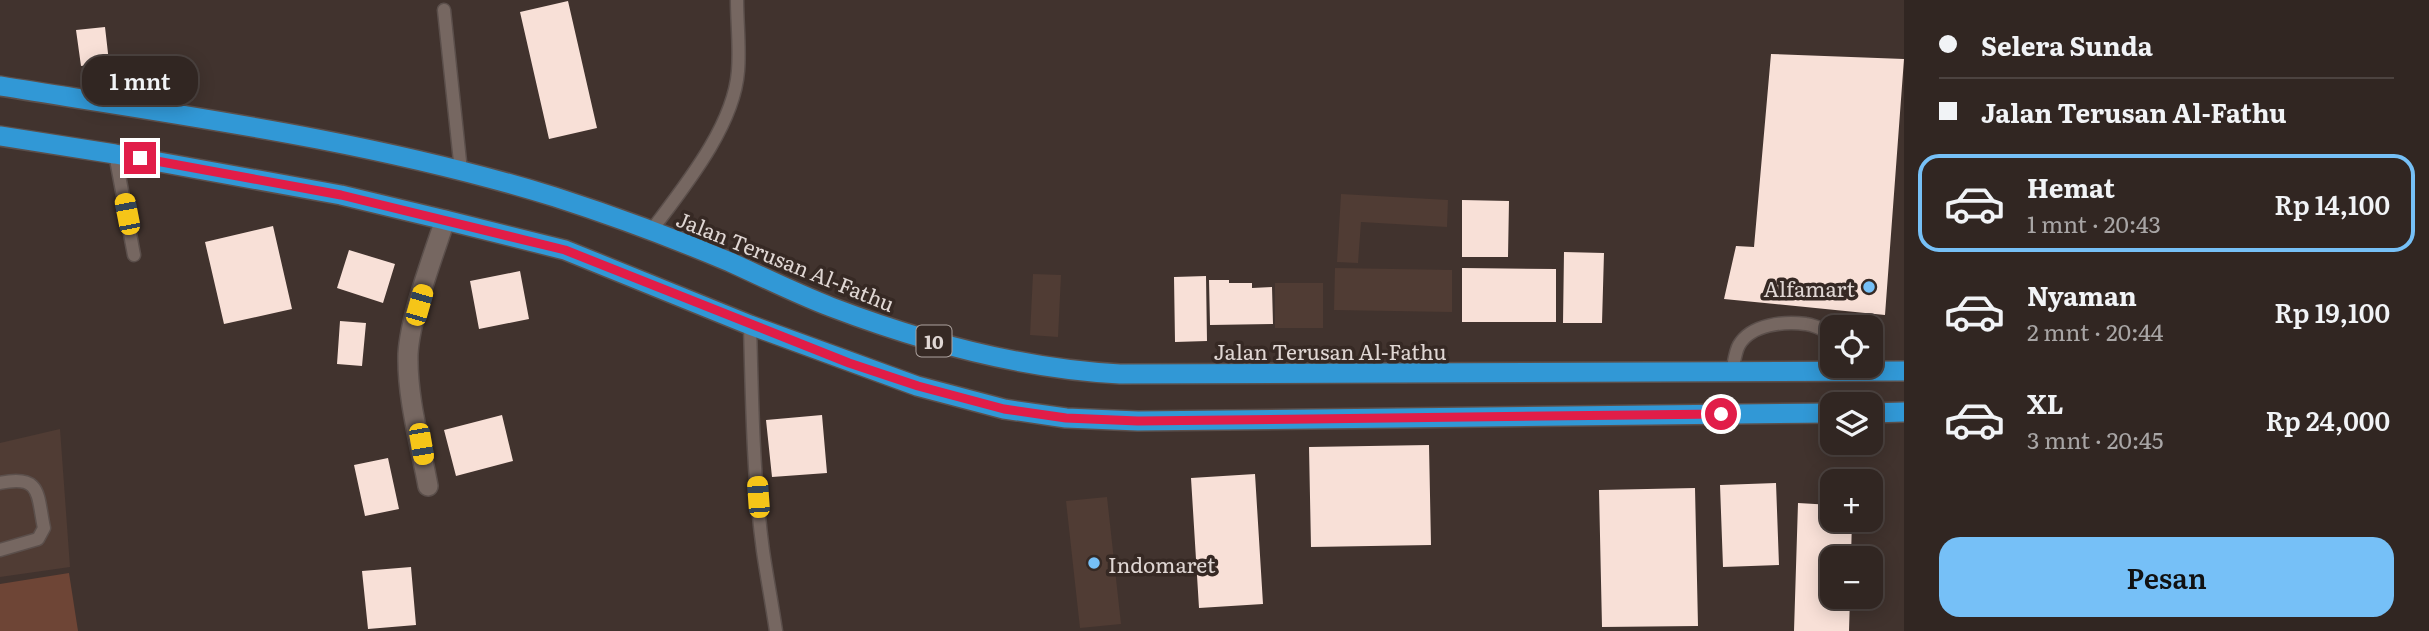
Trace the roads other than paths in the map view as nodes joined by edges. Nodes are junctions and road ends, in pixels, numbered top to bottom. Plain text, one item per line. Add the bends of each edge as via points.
1 (737, 0) edge
2 (444, 9) dead end
3 (0, 86) edge
4 (0, 136) edge
5 (115, 154) junction
6 (461, 171) junction
7 (446, 220) junction
8 (651, 231) junction
9 (134, 255) dead end
10 (750, 325) junction
11 (1820, 329) edge
12 (1820, 369) edge
13 (1883, 370) edge
14 (1904, 371) edge
15 (1732, 372) junction
16 (1883, 412) edge
17 (1904, 412) edge
18 (1820, 413) edge
19 (0, 483) edge
20 (428, 486) dead end
21 (0, 550) edge
22 (776, 631) edge

1 - 8 lane via 738,72 727,115 707,153
2 - 6 lane
3 - 6 highway, Jalan Terusan Al-Fathu / 10 via 352,145
4 - 5 highway, 10
5 - 7 highway, 10 via 341,195
5 - 9 lane
6 - 8 highway, Jalan Terusan Al-Fathu / 10
7 - 10 highway, 10 via 565,250
7 - 20 street via 408,352
8 - 15 highway, Jalan Terusan Al-Fathu / 10 via 830,307 914,335 1077,372
10 - 18 highway, 10 via 918,386 1004,409 1066,418
10 - 22 lane via 759,510
11 - 15 lane via 1787,324 1750,332 1739,345
12 - 15 highway, Jalan Terusan Al-Fathu / 10
13 - 14 highway, Jalan Terusan Al-Fathu / 10
16 - 17 highway
19 - 21 lane via 15,480 35,488 44,528 38,539

